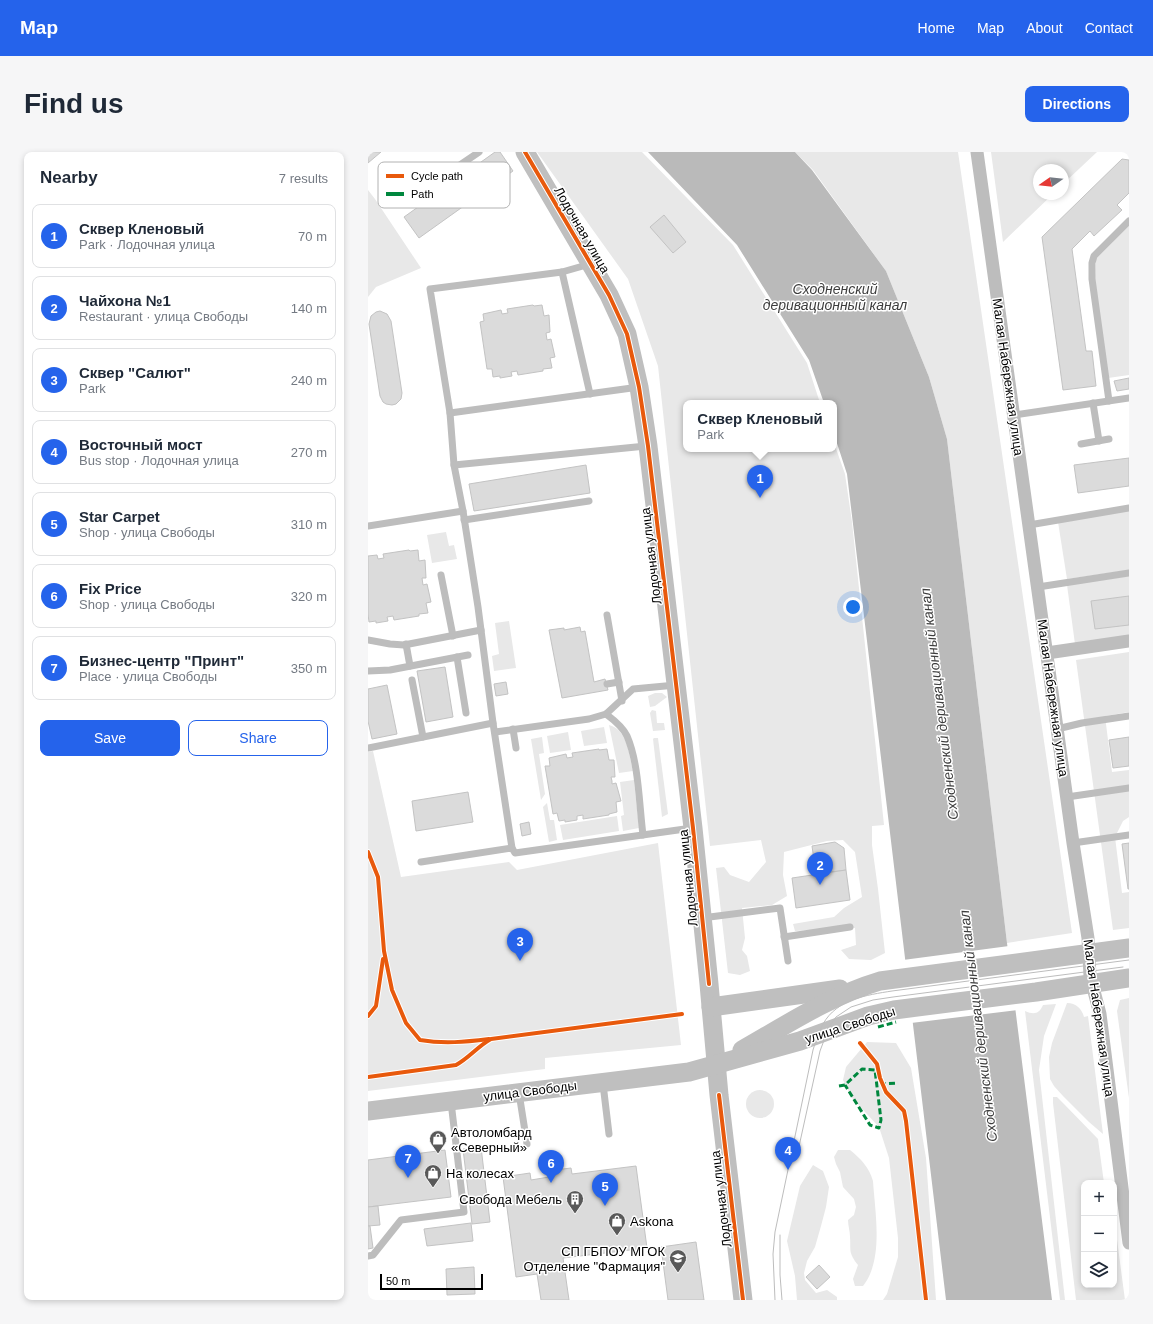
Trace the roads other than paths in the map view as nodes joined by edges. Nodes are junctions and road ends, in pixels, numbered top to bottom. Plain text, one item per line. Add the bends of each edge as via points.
1 (479, 152) edge
2 (525, 152) edge
3 (977, 152) edge
4 (464, 162) edge
5 (1129, 221) edge
6 (590, 264) junction
7 (562, 272) junction
8 (639, 387) junction
9 (590, 394) junction
10 (1129, 398) edge
11 (1108, 401) junction
12 (1093, 403) junction
13 (450, 413) junction
14 (1014, 415) junction
15 (1109, 439) dead end
16 (1099, 441) junction
17 (1081, 444) dead end
18 (648, 446) junction
19 (454, 465) junction
20 (589, 501) dead end
21 (1129, 508) edge
22 (463, 511) junction
23 (464, 520) junction
24 (1029, 525) junction
25 (368, 526) edge
26 (1129, 573) edge
27 (441, 575) dead end
28 (1038, 587) junction
29 (607, 615) dead end
30 (481, 630) junction
31 (453, 636) junction
32 (368, 640) edge
33 (1129, 641) edge
34 (406, 644) junction
35 (1046, 653) junction
36 (468, 655) dead end
37 (457, 657) junction
38 (410, 666) junction
39 (368, 671) edge
40 (412, 680) dead end
41 (619, 682) junction
42 (606, 684) dead end
43 (676, 685) junction
44 (622, 701) junction
45 (466, 713) dead end
46 (606, 714) junction
47 (1129, 716) edge
48 (493, 723) junction
49 (513, 729) junction
50 (1057, 729) junction
51 (494, 732) junction
52 (423, 737) junction
53 (368, 748) edge
54 (516, 748) dead end
55 (1129, 788) edge
56 (1067, 797) junction
57 (693, 828) junction
58 (642, 835) junction
59 (1129, 835) edge
60 (1073, 843) junction
61 (512, 848) junction
62 (421, 862) dead end
63 (702, 918) junction
64 (850, 927) dead end
65 (784, 937) junction
66 (1129, 948) edge
67 (1089, 954) junction
68 (788, 961) dead end
69 (1129, 978) edge
70 (1092, 983) junction
71 (865, 986) junction
72 (711, 1007) junction
73 (716, 1065) junction
74 (602, 1082) junction
75 (519, 1092) junction
76 (450, 1100) junction
77 (368, 1111) edge
78 (609, 1134) dead end
79 (527, 1144) dead end
80 (1125, 1175) edge
81 (1129, 1243) edge
82 (368, 1256) edge
83 (743, 1300) edge

1 - 4 lane
2 - 6 street, Лодочная улица
3 - 14 street, Малая Набережная улица
5 - 11 lane via 1094,256 1092,263
6 - 7 lane
6 - 8 street, Лодочная улица via 609,295 627,334
7 - 9 lane
7 - 13 lane via 430,289
8 - 9 lane
8 - 18 street, Лодочная улица
9 - 13 lane
10 - 11 lane
11 - 12 lane
12 - 14 lane
12 - 16 lane
13 - 19 lane
14 - 24 street, Малая Набережная улица
15 - 16 lane
16 - 17 lane
18 - 19 lane
18 - 43 street, Лодочная улица
19 - 22 lane
20 - 23 lane
21 - 24 lane
22 - 23 lane
22 - 25 lane
23 - 30 lane
24 - 28 street, Малая Набережная улица
26 - 28 lane
27 - 31 lane
28 - 35 street, Малая Набережная улица
29 - 41 lane
30 - 31 lane
30 - 48 lane
31 - 34 lane
32 - 34 lane
33 - 35 street
34 - 38 lane
35 - 50 street, Малая Набережная улица
36 - 37 lane
37 - 38 lane
37 - 45 lane
38 - 39 lane
40 - 52 lane
41 - 42 lane
41 - 44 lane
43 - 44 lane via 633,690
43 - 57 street, Лодочная улица
44 - 46 lane
46 - 49 lane via 589,719
46 - 58 lane via 627,735 634,760
47 - 50 lane
48 - 51 lane
48 - 52 lane
49 - 51 lane
49 - 54 lane
50 - 56 street, Малая Набережная улица
51 - 61 lane
52 - 53 lane
55 - 56 lane
56 - 60 street, Малая Набережная улица
57 - 58 lane
57 - 63 street, Лодочная улица
58 - 61 lane via 516,853
59 - 60 lane
60 - 67 street, Малая Набережная улица
61 - 62 lane
63 - 65 lane via 780,908
63 - 72 street, Лодочная улица
64 - 65 lane
65 - 68 lane
66 - 67 street, улица Свободы
67 - 70 street, Малая Набережная улица
67 - 71 street, улица Свободы via 890,979
69 - 70 street, улица Свободы
70 - 73 street, улица Свободы via 894,1010
70 - 80 street, Малая Набережная улица via 1100,1014
71 - 72 street, улица Свободы
71 - 73 street, улица Свободы via 822,1004
72 - 73 street, Лодочная улица
73 - 74 street, улица Свободы via 689,1072
73 - 83 street, Лодочная улица
74 - 75 street, улица Свободы
74 - 78 lane
75 - 76 street, улица Свободы
75 - 79 lane
76 - 77 street, улица Свободы
76 - 82 lane via 464,1212 400,1220 373,1255
80 - 81 street, Малая Набережная улица

